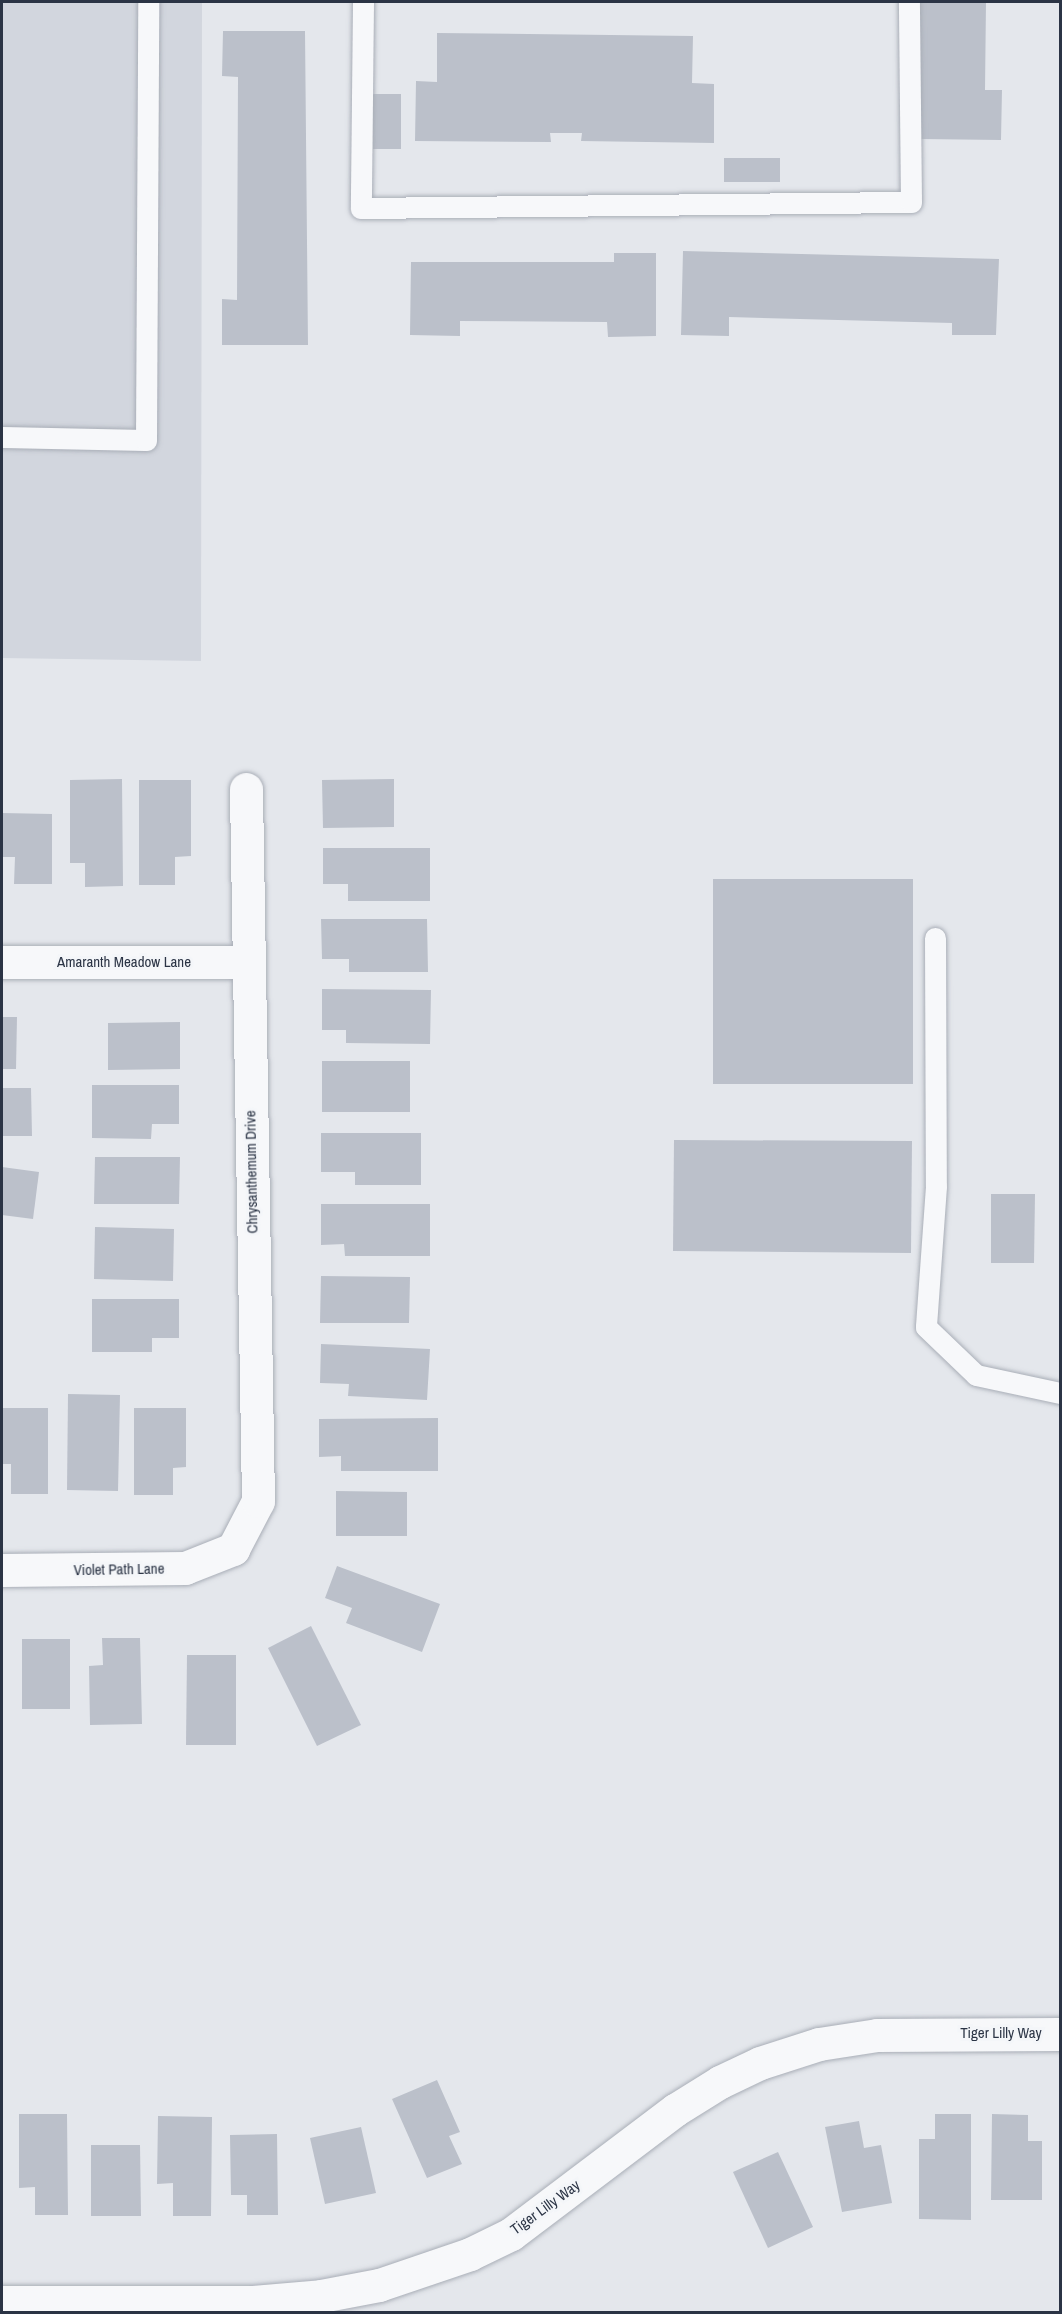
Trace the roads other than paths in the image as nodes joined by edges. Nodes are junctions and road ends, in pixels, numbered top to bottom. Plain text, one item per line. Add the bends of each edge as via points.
1 (148, 2) edge
2 (363, 2) edge
3 (909, 2) edge
4 (2, 437) edge
5 (246, 789) dead end
6 (935, 938) dead end
7 (2, 962) edge
8 (246, 962) junction
9 (1060, 1393) edge
10 (233, 1549) joint
11 (2, 1570) edge
12 (1060, 2034) edge
13 (2, 2302) edge

1 - 4 lane via 146,440
2 - 3 lane via 361,208 912,202
5 - 8 street, Chrysanthemum Drive
6 - 9 lane via 936,1186 926,1327 976,1375
7 - 8 street, Amaranth Meadow Lane
8 - 10 street, Chrysanthemum Drive via 258,1501
10 - 11 street, Violet Path Lane via 185,1568
12 - 13 street, Tiger Lilly Way via 877,2035 819,2044 760,2063 675,2110 511,2234 470,2254 379,2285 321,2296 253,2302

